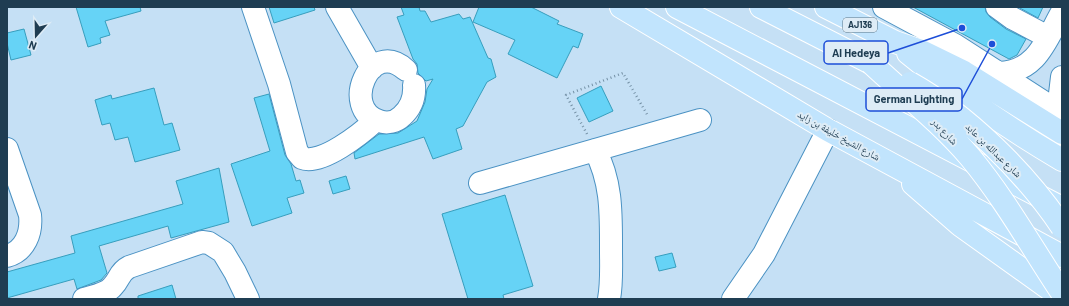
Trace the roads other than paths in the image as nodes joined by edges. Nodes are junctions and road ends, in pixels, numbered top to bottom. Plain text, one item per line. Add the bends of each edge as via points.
1 (253, 7) edge
2 (337, 7) edge
3 (621, 7) edge
4 (677, 7) edge
5 (761, 7) edge
6 (826, 7) edge
7 (884, 7) edge
8 (997, 7) edge
9 (1057, 28) edge
10 (894, 42) junction
11 (871, 63) junction
12 (372, 68) junction
13 (999, 73) junction
14 (1062, 77) edge
15 (1062, 108) edge
16 (1062, 114) edge
17 (376, 120) junction
18 (700, 120) dead end
19 (828, 130) junction
20 (1062, 133) edge
21 (7, 149) edge
22 (595, 150) junction
23 (1062, 160) edge
24 (897, 167) junction
25 (480, 183) dead end
26 (1062, 208) edge
27 (1062, 226) edge
28 (7, 256) edge
29 (1062, 256) edge
30 (1062, 292) edge
31 (1062, 298) edge
32 (84, 299) edge
33 (248, 299) edge
34 (609, 299) edge
35 (732, 299) edge

1 - 17 street via 279,84 297,152 302,158 313,160 343,146
2 - 12 street
3 - 19 main road, شارع الشيخ خليفة بن زايد
4 - 26 main road
5 - 11 main road, شارع بدر
6 - 10 main road, AJ136
7 - 13 street via 955,45
8 - 9 street via 1012,18
9 - 13 street via 1039,54 1026,66 1013,72
10 - 20 main road via 922,51 964,72
10 - 23 main road, AJ136 via 972,102
11 - 27 main road, شارع عبدالله بن عابد, bridge via 917,87 963,120 1011,165
11 - 30 main road, شارع بدر, bridge via 923,109 970,158
12 - 17 street via 363,80 360,95 365,110
12 - 17 street via 381,63 392,63 410,78 412,103 401,118 389,123
13 - 16 street
14 - 15 street
18 - 22 street
19 - 24 main road, شارع الشيخ خليفة بن زايد
19 - 35 street via 764,254
21 - 28 street via 31,224 23,245
22 - 25 street
22 - 34 street via 610,192
24 - 29 main road, شارع الشيخ خليفة بن زايد
24 - 31 main road via 943,212
32 - 33 street via 110,289 121,272 129,267 202,242 223,252

